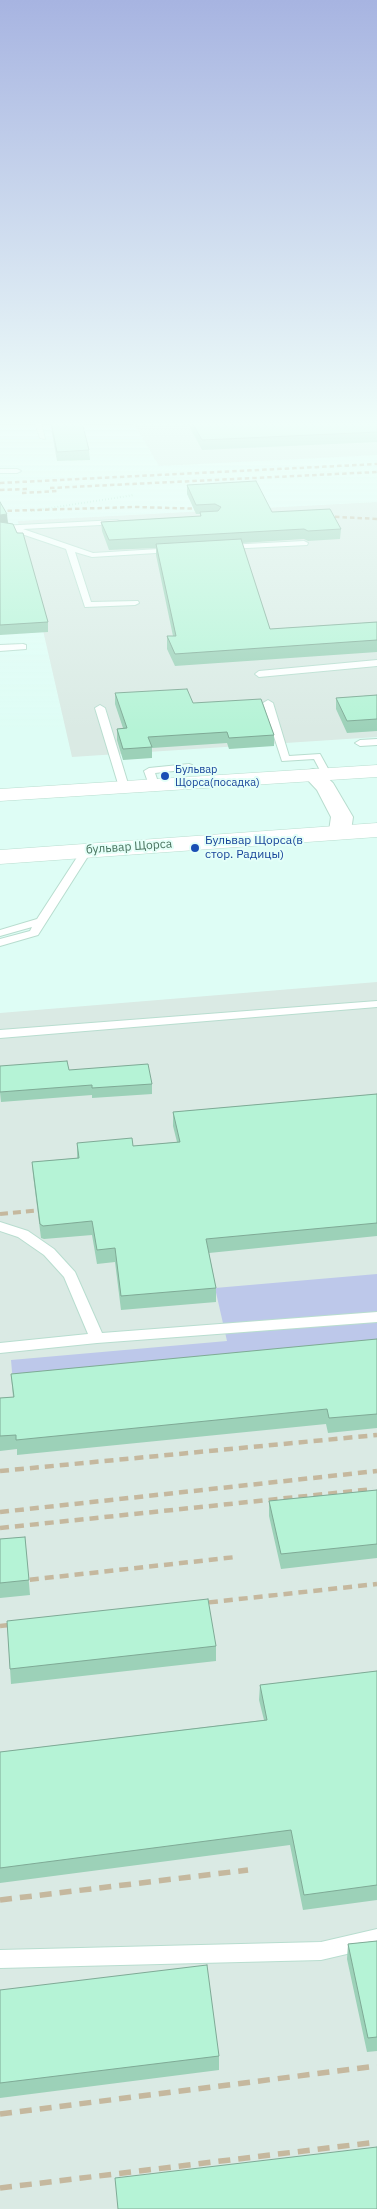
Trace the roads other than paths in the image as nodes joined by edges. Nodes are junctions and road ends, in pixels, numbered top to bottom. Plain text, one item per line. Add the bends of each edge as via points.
1 (68, 525) edge
2 (0, 528) edge
3 (12, 528) junction
4 (304, 543) edge
5 (70, 548) junction
6 (217, 548) edge
7 (179, 550) edge
8 (136, 603) dead end
9 (23, 647) dead end
10 (0, 648) edge
11 (377, 663) edge
12 (259, 674) dead end
13 (268, 703) dead end
14 (100, 708) dead end
15 (377, 742) edge
16 (360, 743) dead end
17 (189, 767) dead end
18 (377, 771) edge
19 (319, 775) junction
20 (154, 786) junction
21 (124, 788) junction
22 (0, 795) edge
23 (377, 830) edge
24 (340, 831) junction
25 (87, 850) junction
26 (0, 857) edge
27 (41, 921) junction
28 (0, 933) edge
29 (0, 944) edge
30 (377, 1004) edge
31 (0, 1034) edge
32 (0, 1226) edge
33 (377, 1317) edge
34 (98, 1338) junction
35 (0, 1348) edge
36 (377, 1938) edge
37 (0, 1959) edge

1 - 3 lane
2 - 3 lane
3 - 5 lane
4 - 6 lane
5 - 7 lane via 92,555
5 - 8 lane via 88,605
9 - 10 lane
11 - 12 lane
13 - 19 lane via 285,759 317,756
14 - 21 lane
15 - 16 lane
17 - 20 lane via 149,771
18 - 19 street
19 - 20 street
19 - 24 street via 342,817
20 - 21 street
21 - 22 street
23 - 24 street, бульвар Щорса
24 - 25 street, бульвар Щорса
25 - 26 street, бульвар Щорса
25 - 27 lane
27 - 28 lane
27 - 29 lane via 34,933
30 - 31 lane
32 - 34 lane via 23,1234 49,1252 70,1276
33 - 34 lane
34 - 35 lane
36 - 37 lane via 321,1951

